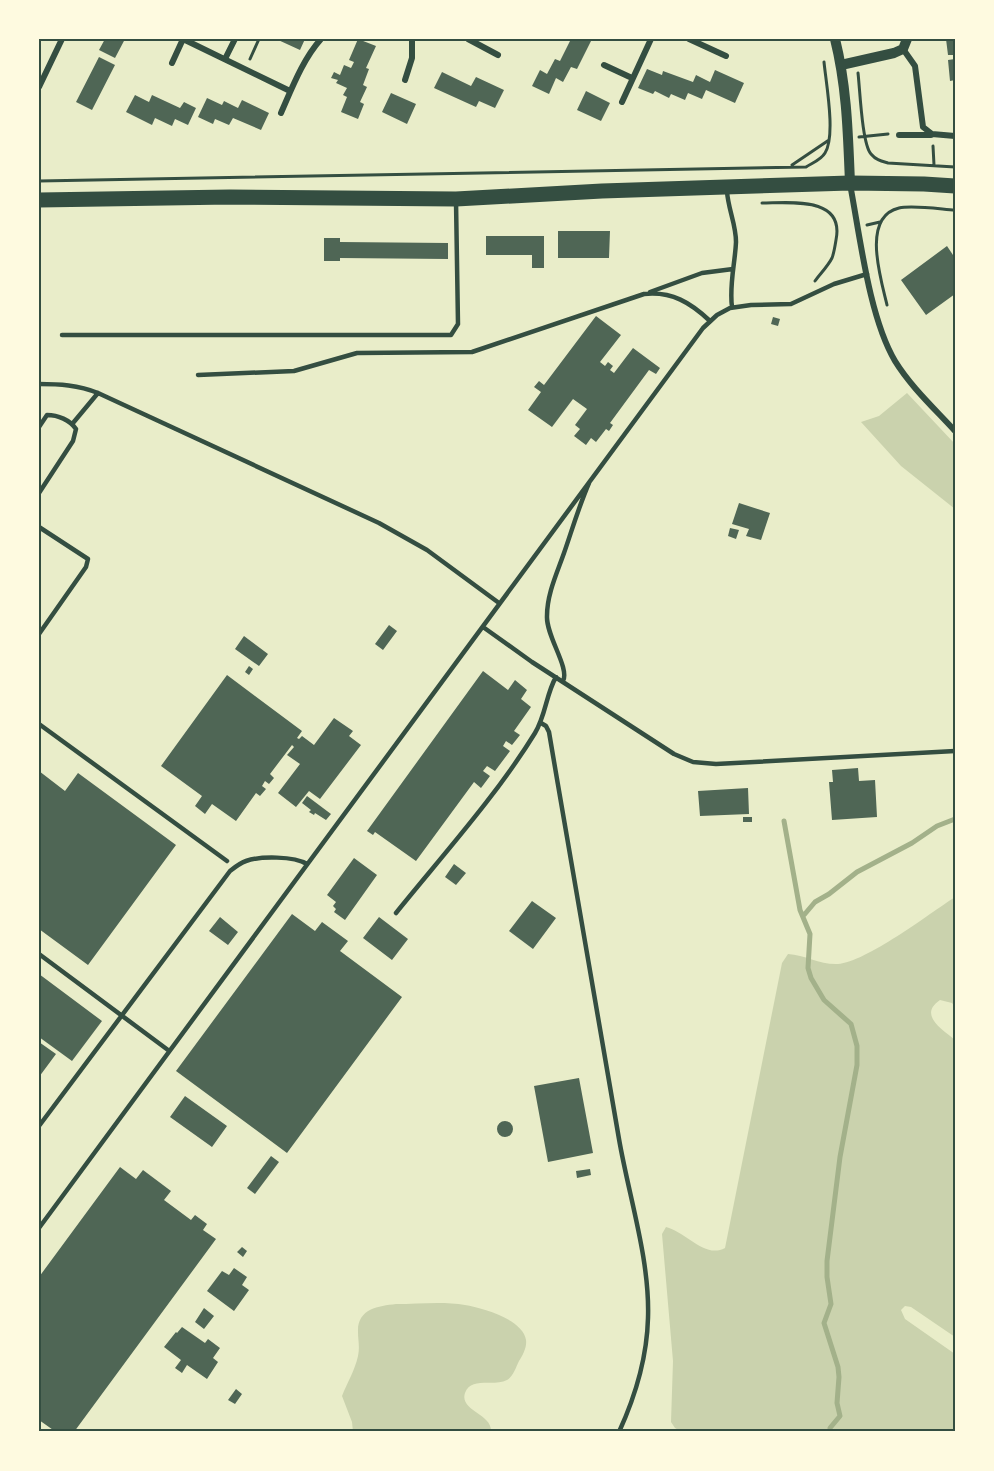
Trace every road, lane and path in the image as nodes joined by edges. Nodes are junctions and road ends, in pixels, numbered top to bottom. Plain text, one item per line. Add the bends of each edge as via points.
1 (62, 39) edge
2 (183, 39) edge
3 (235, 39) edge
4 (259, 39) edge
5 (321, 39) edge
6 (412, 39) edge
7 (651, 39) edge
8 (689, 39) edge
9 (707, 39) edge
10 (835, 39) edge
11 (472, 40) edge
12 (905, 44) edge
13 (704, 46) junction
14 (498, 55) dead end
15 (726, 56) dead end
16 (225, 59) junction
17 (824, 62) dead end
18 (856, 62) junction
19 (172, 63) dead end
20 (841, 65) junction
21 (604, 66) dead end
22 (245, 69) junction
23 (632, 78) junction
24 (405, 80) dead end
25 (40, 83) edge
26 (291, 91) junction
27 (622, 102) dead end
28 (281, 113) dead end
29 (899, 135) joint
30 (932, 135) junction
31 (865, 136) junction
32 (955, 136) edge
33 (828, 140) junction
34 (934, 165) junction
35 (791, 166) junction
36 (955, 167) edge
37 (39, 181) edge
38 (850, 183) junction
39 (955, 186) edge
40 (727, 189) junction
41 (456, 199) junction
42 (39, 200) edge
43 (955, 210) edge
44 (838, 230) dead end
45 (733, 269) junction
46 (867, 274) junction
47 (644, 294) junction
48 (812, 294) junction
49 (732, 308) junction
50 (888, 309) dead end
51 (710, 321) junction
52 (62, 335) dead end
53 (198, 375) dead end
54 (39, 384) edge
55 (98, 393) junction
56 (73, 423) junction
57 (39, 427) edge
58 (955, 431) edge
59 (593, 476) junction
60 (39, 493) edge
61 (39, 527) edge
62 (500, 603) junction
63 (483, 627) junction
64 (39, 634) edge
65 (556, 677) junction
66 (563, 681) junction
67 (541, 723) junction
68 (39, 724) edge
69 (955, 751) edge
70 (227, 861) dead end
71 (307, 864) junction
72 (396, 913) dead end
73 (39, 954) edge
74 (121, 1015) junction
75 (168, 1050) junction
76 (39, 1126) edge
77 (39, 1227) edge
78 (619, 1432) edge

1 - 25 street
2 - 16 street
2 - 19 street
3 - 16 street
4 - 22 path
5 - 26 street
6 - 24 street via 412,58
7 - 23 street
8 - 13 street
9 - 13 street
10 - 20 street
11 - 14 street
12 - 18 street via 878,58
12 - 30 street via 915,66 923,127
13 - 15 street
16 - 22 street
17 - 33 path via 830,115
18 - 20 street
18 - 31 path
20 - 38 street
21 - 23 street
22 - 26 street
23 - 27 street
26 - 28 street
29 - 30 street
29 - 31 path
30 - 32 street
30 - 34 path
31 - 34 path via 870,153 879,161
33 - 35 path
33 - 35 path via 821,159 806,167
34 - 36 path
35 - 37 path
38 - 39 main road
38 - 40 main road
38 - 46 street
40 - 41 main road
40 - 45 lane via 736,240
41 - 42 main road
41 - 52 lane via 458,324 451,335
43 - 50 path via 899,208 885,214 876,238
44 - 48 path via 832,259 815,280
45 - 47 lane via 698,274
45 - 49 lane
46 - 48 lane
46 - 58 street via 881,330 894,359
47 - 51 lane via 682,299
47 - 53 lane via 472,352 357,353 294,371
48 - 49 lane via 788,304
49 - 51 lane
51 - 59 lane
54 - 55 lane via 86,388
55 - 56 lane
55 - 62 lane via 391,529
56 - 57 lane via 47,415
56 - 60 lane via 73,441
59 - 62 lane
59 - 66 lane via 548,602 547,626 565,670
61 - 64 lane via 88,559
62 - 63 lane
63 - 65 lane
63 - 71 lane
65 - 66 lane
65 - 67 lane
66 - 69 lane via 674,754 699,763
67 - 72 lane via 496,788
67 - 78 lane via 549,732 647,1288 644,1356
68 - 70 lane
71 - 74 lane via 297,859 254,859 243,861 230,871
71 - 75 lane
73 - 74 lane
74 - 75 lane
74 - 76 lane
75 - 77 lane

